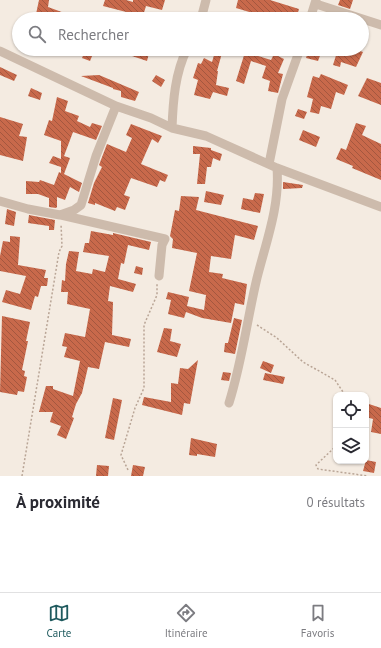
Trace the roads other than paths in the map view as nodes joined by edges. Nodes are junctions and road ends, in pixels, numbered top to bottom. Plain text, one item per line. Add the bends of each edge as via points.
1 (206, 0) edge
2 (316, 2) edge
3 (203, 12) edge
4 (312, 12) edge
5 (344, 12) edge
6 (369, 21) edge
7 (381, 25) edge
8 (0, 51) edge
9 (184, 56) edge
10 (297, 56) edge
11 (116, 106) junction
12 (172, 128) junction
13 (273, 166) junction
14 (0, 201) edge
15 (381, 207) edge
16 (60, 214) junction
17 (158, 276) road end
18 (229, 403) dead end

1 - 3 street
2 - 4 street
2 - 5 street
6 - 7 street
8 - 11 street
9 - 12 street via 179,66
10 - 13 street via 282,99
11 - 12 street
11 - 16 street via 96,156 81,204 74,210
12 - 13 street via 206,136
13 - 15 street
13 - 18 street via 278,185 275,204
14 - 16 street
16 - 17 street via 165,239

